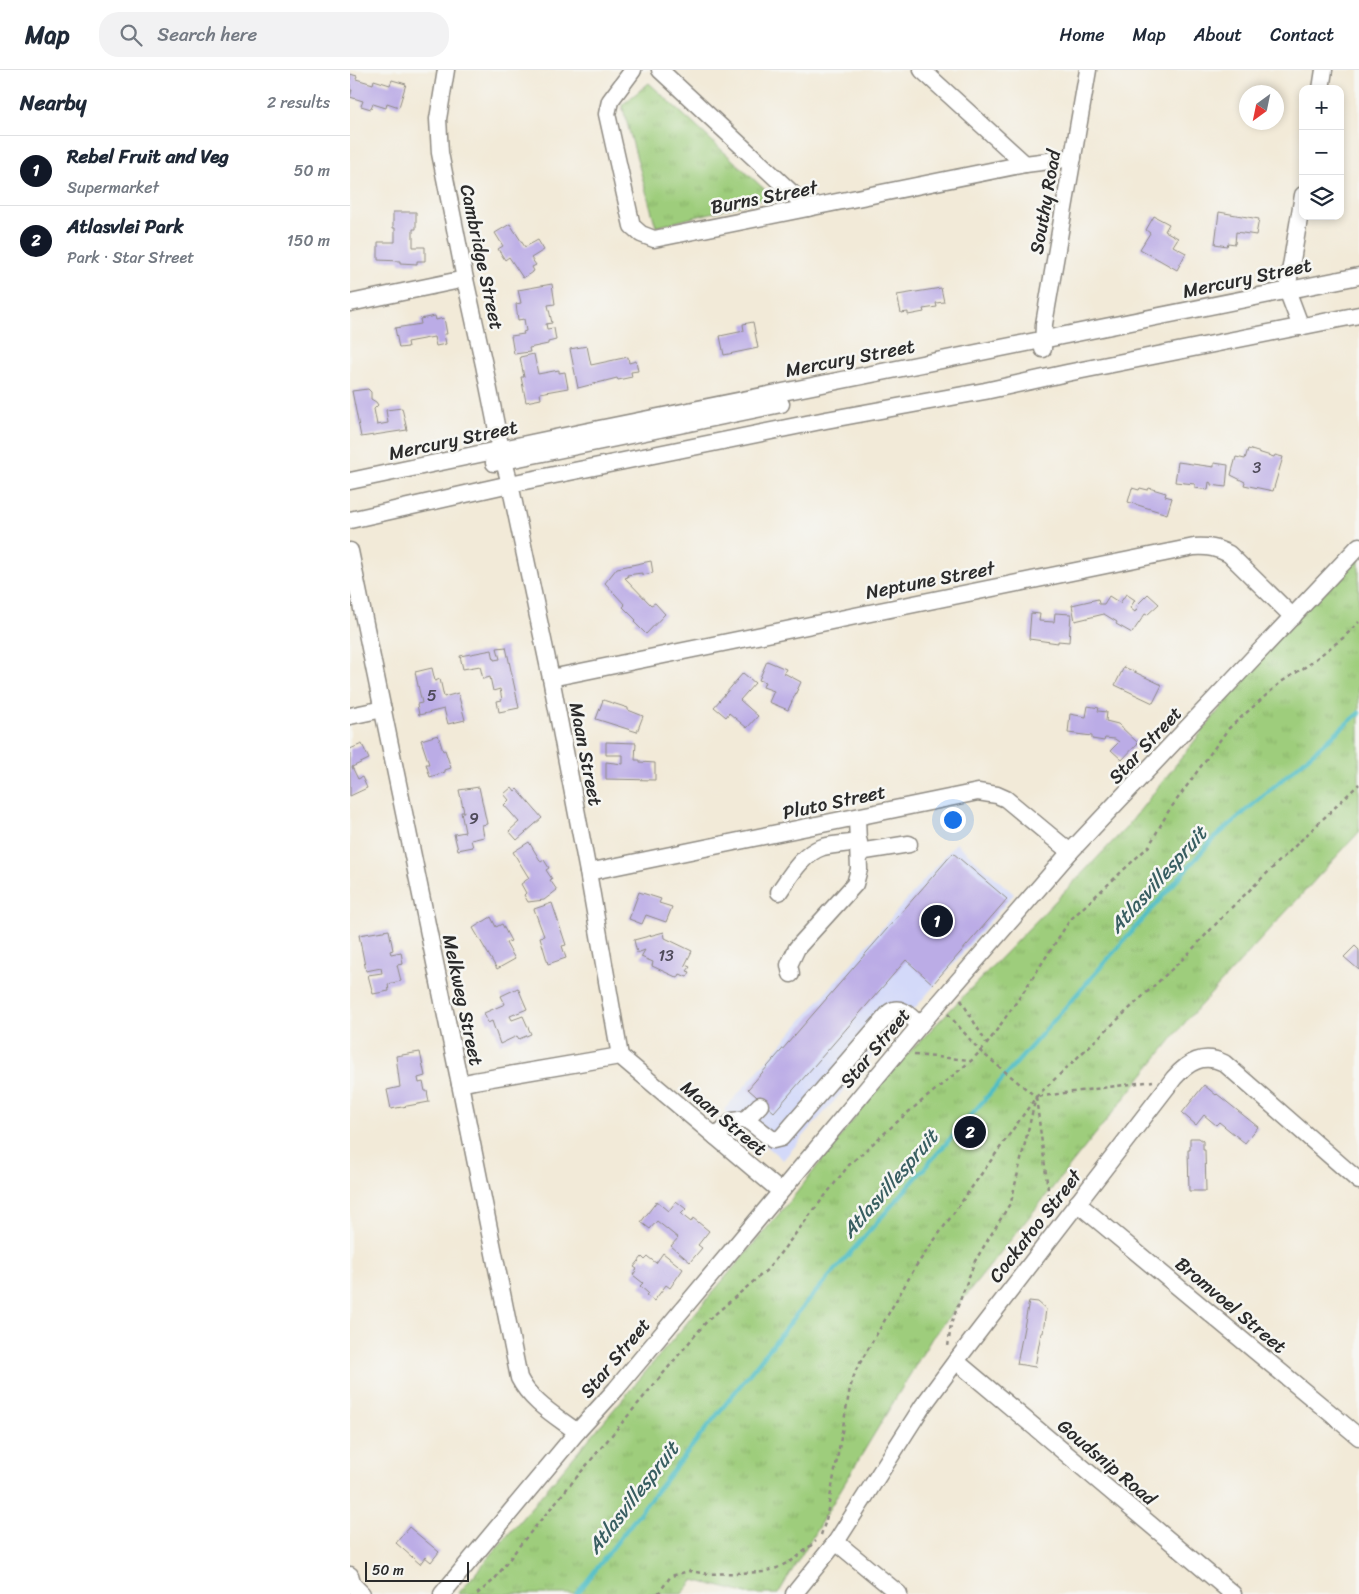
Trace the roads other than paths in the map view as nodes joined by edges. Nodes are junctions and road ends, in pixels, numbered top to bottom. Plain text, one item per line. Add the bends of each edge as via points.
1 (446, 70) edge
2 (633, 70) edge
3 (660, 70) edge
4 (922, 70) edge
5 (1088, 70) edge
6 (1324, 70) edge
7 (1322, 85) edge
8 (1073, 158) junction
9 (1025, 164) junction
10 (808, 208) junction
11 (1299, 220) edge
12 (1359, 276) edge
13 (465, 279) junction
14 (1359, 286) edge
15 (1288, 295) junction
16 (350, 303) edge
17 (1359, 315) edge
18 (1301, 327) junction
19 (1043, 346) junction
20 (502, 456) junction
21 (350, 481) edge
22 (510, 484) junction
23 (350, 492) edge
24 (350, 520) edge
25 (1359, 546) edge
26 (350, 551) edge
27 (1293, 617) junction
28 (551, 678) junction
29 (383, 709) junction
30 (350, 716) edge
31 (857, 818) junction
32 (910, 844) dead end
33 (859, 847) junction
34 (1070, 852) junction
35 (588, 872) junction
36 (780, 892) dead end
37 (791, 974) dead end
38 (920, 1025) junction
39 (620, 1056) junction
40 (460, 1084) junction
41 (760, 1105) dead end
42 (746, 1118) junction
43 (716, 1137) junction
44 (1359, 1181) edge
45 (780, 1192) junction
46 (1078, 1203) junction
47 (952, 1354) junction
48 (577, 1432) junction
49 (1359, 1437) edge
50 (836, 1542) junction
51 (350, 1575) edge
52 (362, 1594) edge
53 (442, 1594) edge
54 (794, 1594) edge
55 (899, 1594) edge
56 (1233, 1594) edge

1 - 13 street, Cambridge Street via 438,119 439,144
2 - 10 street, Burns Street via 610,101 607,114 632,226 641,234 654,239
3 - 10 street
4 - 9 street
5 - 8 street, Southy Road
6 - 7 street
8 - 9 street, Burns Street
8 - 19 street, Southy Road
9 - 10 street, Burns Street
11 - 15 street
12 - 15 street, Mercury Street
13 - 16 street
13 - 20 street, Cambridge Street
14 - 15 street, Mercury Street
15 - 18 street
15 - 19 street, Mercury Street
17 - 18 street
18 - 22 street
19 - 20 street, Mercury Street via 598,429
20 - 21 street, Mercury Street
20 - 22 street, Maan Street
20 - 23 street, Mercury Street
22 - 24 street
22 - 28 street, Maan Street
25 - 27 street, Star Street
26 - 29 street, Melkweg Street
27 - 28 street, Neptune Street via 1229,554 1206,546
27 - 34 street, Star Street
28 - 35 street, Maan Street
29 - 30 street
29 - 40 street, Melkweg Street
31 - 33 street
31 - 34 street, Pluto Street via 978,792 997,795 1013,804
31 - 35 street, Pluto Street
32 - 33 street
33 - 36 street via 822,848 812,853 796,868
33 - 37 street via 855,884 797,948 789,965
34 - 38 street, Star Street
35 - 39 street, Maan Street
38 - 42 street via 900,1009 890,1012 781,1138 773,1140
38 - 45 street, Star Street
39 - 40 street
39 - 43 street, Maan Street
40 - 48 street, Melkweg Street via 519,1378 535,1400
41 - 42 street
42 - 43 street via 733,1121
43 - 45 street, Maan Street
44 - 46 street, Cockatoo Street via 1224,1062 1197,1059 1187,1064 1174,1078
45 - 48 street, Star Street
46 - 47 street, Cockatoo Street
46 - 49 street, Bromvoel Street
47 - 50 street, Cockatoo Street
47 - 56 street, Goudsnip Road
48 - 53 street, Star Street
50 - 54 street, Cockatoo Street
50 - 55 street
51 - 52 street via 353,1585

